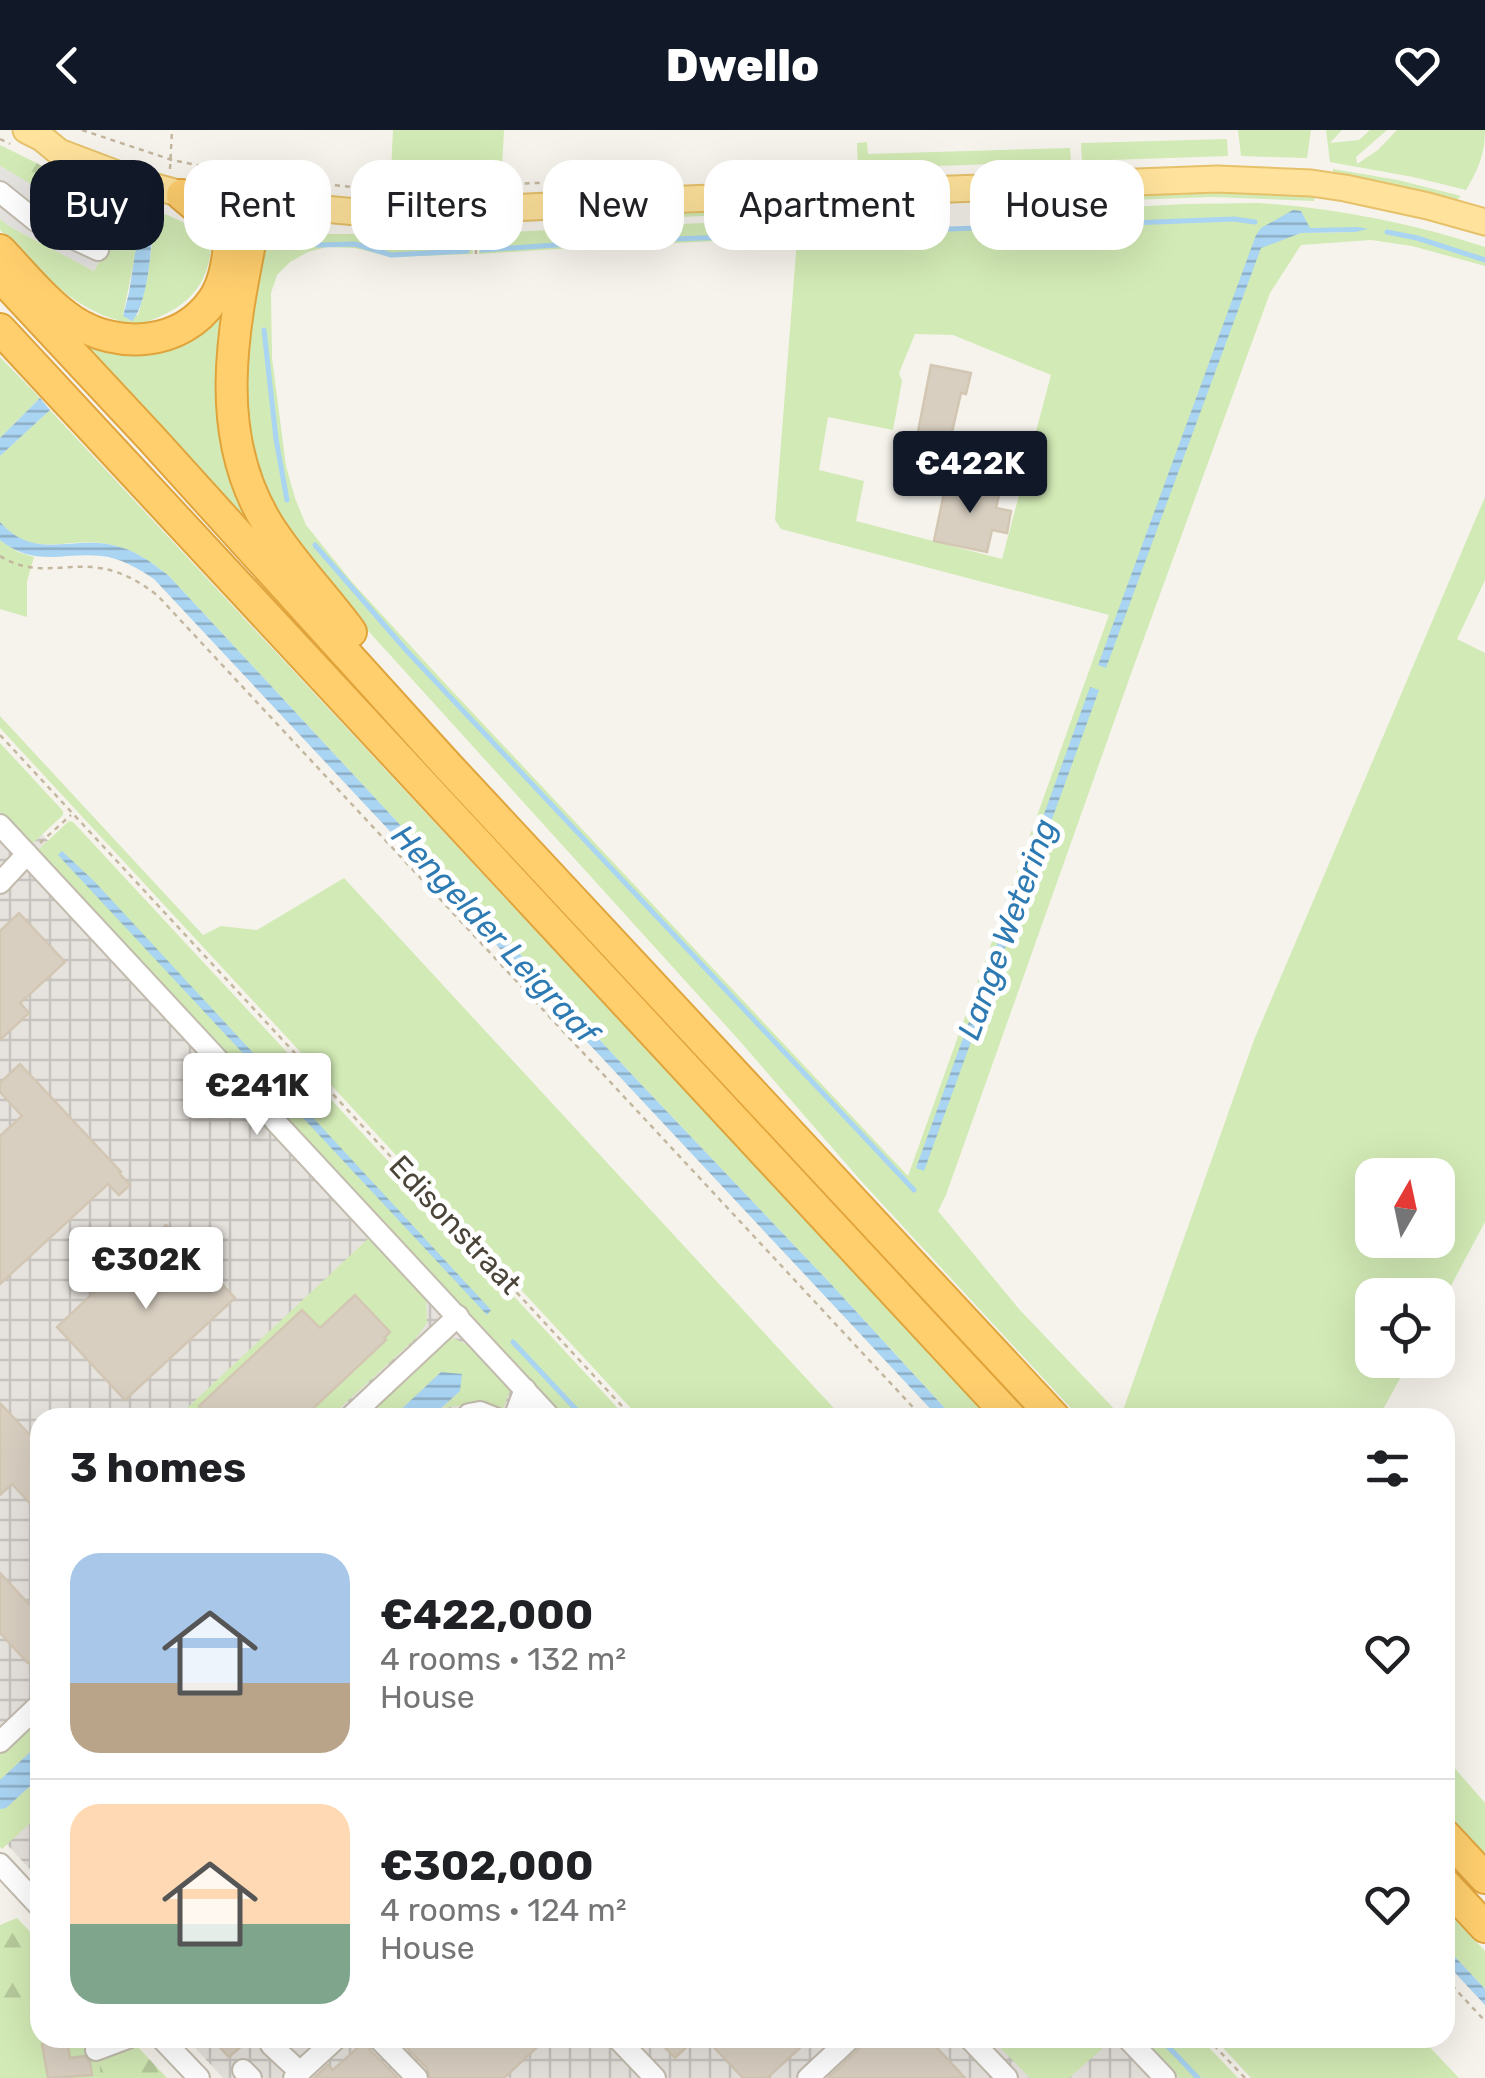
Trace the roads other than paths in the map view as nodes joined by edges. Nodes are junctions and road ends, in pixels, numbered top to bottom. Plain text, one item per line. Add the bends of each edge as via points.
1 (34, 134) edge
2 (174, 177) junction
3 (184, 182) edge
4 (184, 186) edge
5 (0, 192) edge
6 (331, 205) edge
7 (30, 216) edge
8 (1485, 222) edge
9 (0, 250) edge
10 (236, 250) edge
11 (240, 250) edge
12 (0, 276) edge
13 (0, 330) edge
14 (446, 764) junction
15 (0, 825) edge
16 (27, 854) junction
17 (0, 883) edge
18 (458, 1316) junction
19 (525, 1389) junction
20 (360, 1408) edge
21 (518, 1408) edge
22 (542, 1408) edge
23 (1002, 1408) edge
24 (1047, 1408) edge
25 (30, 1714) edge
26 (0, 1742) edge
27 (1455, 1846) edge
28 (0, 1864) edge
29 (1485, 1878) edge
30 (1455, 1895) edge
31 (30, 1896) edge
32 (1485, 1927) edge
33 (101, 2048) edge
34 (170, 2048) edge
35 (273, 2048) edge
36 (326, 2048) edge
37 (388, 2048) edge
38 (626, 2048) edge
39 (840, 2048) edge
40 (979, 2048) edge
41 (1136, 2048) edge
42 (96, 2050) dead end
43 (297, 2075) edge
44 (199, 2078) edge
45 (417, 2078) edge
46 (655, 2078) edge
47 (808, 2078) edge
48 (1007, 2078) edge
49 (1165, 2078) edge

1 - 2 main road via 58,152 141,183
2 - 3 main road
2 - 4 highway
5 - 7 street
6 - 8 main road via 368,213 474,211 1217,180 1311,183
9 - 10 highway via 77,324 140,341 192,324 214,299
11 - 14 highway via 230,388 250,487 290,556
12 - 14 highway
13 - 23 highway
14 - 24 highway
15 - 16 street, Edisonstraat
16 - 17 street
16 - 18 street, Edisonstraat
18 - 19 street, Edisonstraat
18 - 20 street
19 - 21 street
19 - 22 street, Edisonstraat
25 - 26 street
27 - 29 highway
28 - 31 street
30 - 32 highway
33 - 42 street
34 - 44 street
35 - 43 street
36 - 43 street
37 - 45 street
38 - 46 street
39 - 47 street
40 - 48 street
41 - 49 street

